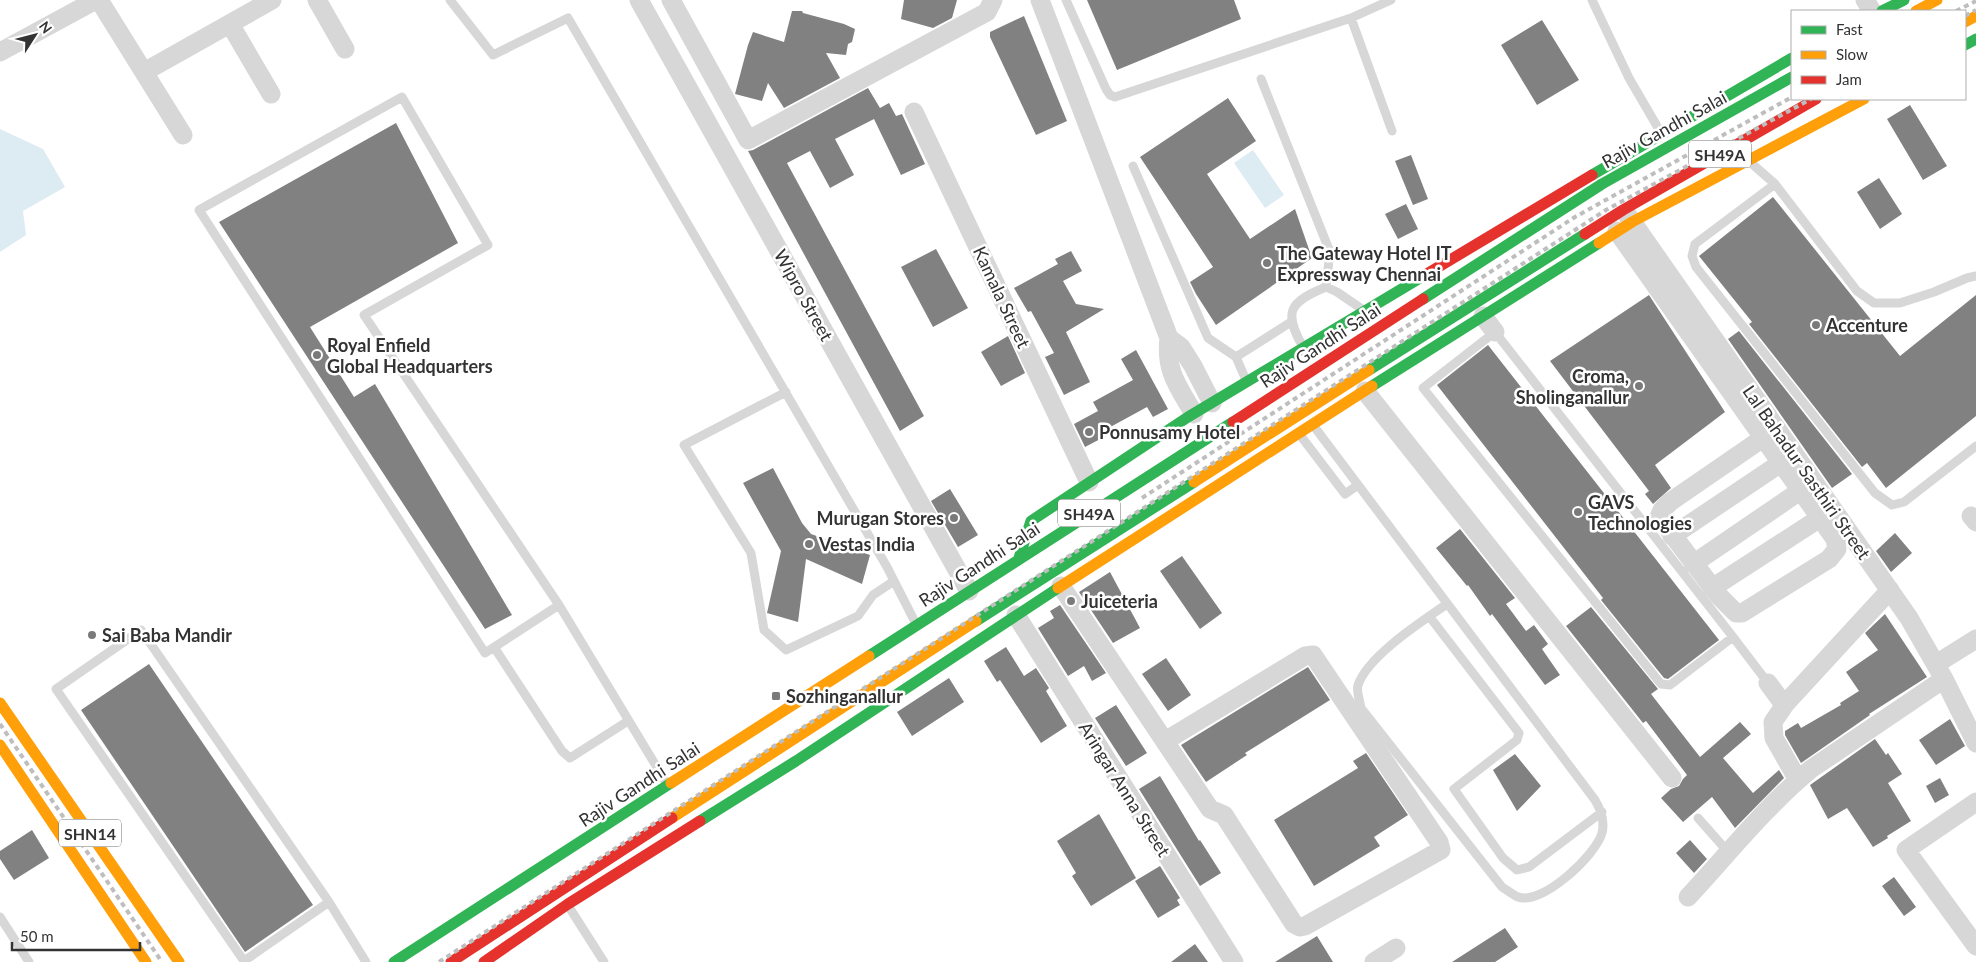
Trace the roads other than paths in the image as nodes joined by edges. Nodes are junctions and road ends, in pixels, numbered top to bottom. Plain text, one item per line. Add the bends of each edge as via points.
1 (98, 0) edge
2 (272, 0) edge
3 (317, 0) edge
4 (450, 0) edge
5 (639, 0) edge
6 (671, 0) edge
7 (993, 0) edge
8 (1040, 0) edge
9 (1066, 0) edge
10 (1392, 0) edge
11 (1592, 0) edge
12 (1904, 0) edge
13 (1937, 0) edge
14 (1884, 10) edge
15 (1918, 10) edge
16 (1351, 18) junction
17 (230, 24) junction
18 (345, 49) dead end
19 (0, 52) edge
20 (1791, 59) edge
21 (144, 72) junction
22 (1791, 78) edge
23 (1261, 80) dead end
24 (270, 94) dead end
25 (1814, 100) edge
26 (1862, 100) edge
27 (914, 112) dead end
28 (1392, 131) dead end
29 (1662, 134) junction
30 (183, 136) dead end
31 (748, 140) junction
32 (725, 153) junction
33 (1748, 160) junction
34 (1134, 166) dead end
35 (1775, 184) junction
36 (1614, 221) junction
37 (1976, 276) edge
38 (1326, 287) junction
39 (1364, 311) junction
40 (1401, 313) junction
41 (1483, 316) junction
42 (1291, 322) junction
43 (1495, 332) junction
44 (1169, 338) junction
45 (1419, 340) junction
46 (1352, 345) junction
47 (1303, 347) junction
48 (1236, 357) junction
49 (1368, 371) junction
50 (1247, 383) junction
51 (1365, 391) junction
52 (786, 392) junction
53 (1332, 394) junction
54 (1212, 403) junction
55 (1341, 406) junction
56 (1194, 414) junction
57 (1312, 424) junction
58 (1298, 433) junction
59 (1763, 438) junction
60 (1976, 446) edge
61 (1781, 463) junction
62 (1089, 482) junction
63 (1358, 485) junction
64 (1800, 491) junction
65 (1820, 518) junction
66 (1672, 536) junction
67 (1018, 558) junction
68 (1693, 564) junction
69 (894, 581) junction
70 (1061, 586) junction
71 (1712, 588) junction
72 (1890, 590) junction
73 (969, 591) junction
74 (1446, 604) junction
75 (559, 605) junction
76 (1016, 616) junction
77 (1429, 616) junction
78 (917, 624) junction
79 (1733, 636) junction
80 (1976, 639) edge
81 (494, 646) junction
82 (1940, 672) junction
83 (1768, 683) joint
84 (0, 703) edge
85 (1784, 706) junction
86 (1971, 720) edge
87 (628, 721) junction
88 (1165, 741) junction
89 (1976, 743) edge
90 (0, 745) edge
91 (1672, 778) dead end
92 (1798, 780) junction
93 (668, 786) junction
94 (1976, 802) edge
95 (1602, 812) junction
96 (1698, 818) dead end
97 (1729, 853) junction
98 (1688, 897) dead end
99 (329, 902) junction
100 (568, 904) junction
101 (0, 916) edge
102 (1976, 946) edge
103 (1396, 948) dead end
104 (29, 962) edge
105 (146, 962) edge
106 (179, 962) edge
107 (366, 962) edge
108 (394, 962) edge
109 (452, 962) edge
110 (484, 962) edge
111 (604, 962) edge
112 (1234, 962) edge
113 (1374, 962) edge

1 - 19 street
1 - 21 street
2 - 17 street
3 - 18 street
4 - 52 lane via 493,55 568,18
5 - 32 street, Wipro Street
6 - 31 street
7 - 31 street via 987,12
8 - 44 street
9 - 16 lane via 1106,89 1115,97
10 - 16 lane
11 - 29 lane
12 - 14 main road
13 - 15 main road
16 - 28 lane
17 - 21 street
17 - 24 street
20 - 29 main road
21 - 30 street
22 - 40 main road, Rajiv Gandhi Salai / SH49A via 1668,146
23 - 38 lane via 1330,252
25 - 36 main road, SH49A
26 - 33 main road
27 - 62 street, Kamala Street
29 - 39 main road
31 - 32 street
32 - 73 street, Wipro Street
33 - 35 lane
33 - 36 main road
34 - 48 lane via 1208,338
35 - 37 lane via 1857,291 1874,303 1900,303
35 - 60 lane via 1695,244 1692,256 1696,267 1875,492 1892,505 1904,502
36 - 41 main road
36 - 45 main road, SH49A
36 - 59 street
36 - 72 street, Lal Bahadur Sasthiri Street
38 - 39 lane
38 - 42 lane via 1311,292 1295,304
39 - 47 main road
40 - 45 main road via 1400,331 1411,339
40 - 46 main road, Rajiv Gandhi Salai / SH49A
41 - 43 street
41 - 51 main road
42 - 47 lane
42 - 48 lane
43 - 79 lane
43 - 79 lane via 1423,388 1661,684 1670,686
44 - 54 street via 1181,347
44 - 56 street via 1169,364
45 - 49 main road, SH49A
46 - 49 main road via 1363,346 1370,352 1372,365
46 - 67 main road, Rajiv Gandhi Salai / SH49A
47 - 50 main road
48 - 50 lane
49 - 53 main road, SH49A
50 - 54 main road
51 - 55 main road
51 - 91 street
52 - 69 lane
52 - 69 lane via 684,445 751,553 764,630 786,650 858,616 873,595
53 - 55 main road
53 - 109 main road, SH49A via 1014,596
54 - 56 main road
55 - 57 main road
56 - 62 main road
57 - 58 main road
57 - 63 lane
58 - 63 lane via 1345,494
58 - 70 main road
59 - 61 street
59 - 66 street via 1666,506 1659,517
61 - 64 street
61 - 66 street
62 - 67 main road via 1030,521
63 - 74 lane
64 - 65 street
64 - 68 street
65 - 71 street
65 - 71 street via 1835,539 1836,549 1829,559 1742,613 1736,613
66 - 68 street
67 - 73 main road, Rajiv Gandhi Salai / SH49A
68 - 71 street
69 - 78 lane
70 - 76 main road
70 - 88 street
72 - 82 street, Lal Bahadur Sasthiri Street
72 - 85 street
73 - 78 main road, Rajiv Gandhi Salai / SH49A
74 - 77 lane
74 - 95 lane
75 - 81 lane
75 - 81 lane via 364,316 488,245 402,97 199,210 485,653
75 - 87 lane
76 - 100 main road via 796,762
76 - 112 street, Aringar Anna Street
77 - 95 lane via 1518,733 1517,740 1454,789 1503,858 1517,870 1529,867
77 - 95 lane via 1402,635 1368,669 1358,686 1361,708 1502,887 1519,898 1546,892 1594,849 1602,833
78 - 93 main road, Rajiv Gandhi Salai / SH49A
79 - 83 lane
80 - 82 street
81 - 87 lane via 562,751 570,758
82 - 86 street, Lal Bahadur Sasthiri Street
82 - 92 street
83 - 85 street
84 - 106 main road, SHN14
85 - 92 street via 1773,722 1774,738
86 - 89 street, Lal Bahadur Sasthiri Street
87 - 93 lane
88 - 88 street via 1210,809 1224,816 1291,921 1300,927 1441,850 1439,842 1313,655 1305,656
90 - 105 main road, SHN14
92 - 97 street via 1758,818
93 - 108 main road, Rajiv Gandhi Salai / SH49A
94 - 102 street via 1906,850
96 - 97 lane
97 - 98 street
99 - 99 lane via 244,961 56,690 141,630
99 - 107 lane
100 - 110 main road
100 - 111 lane
101 - 104 lane
103 - 113 street

